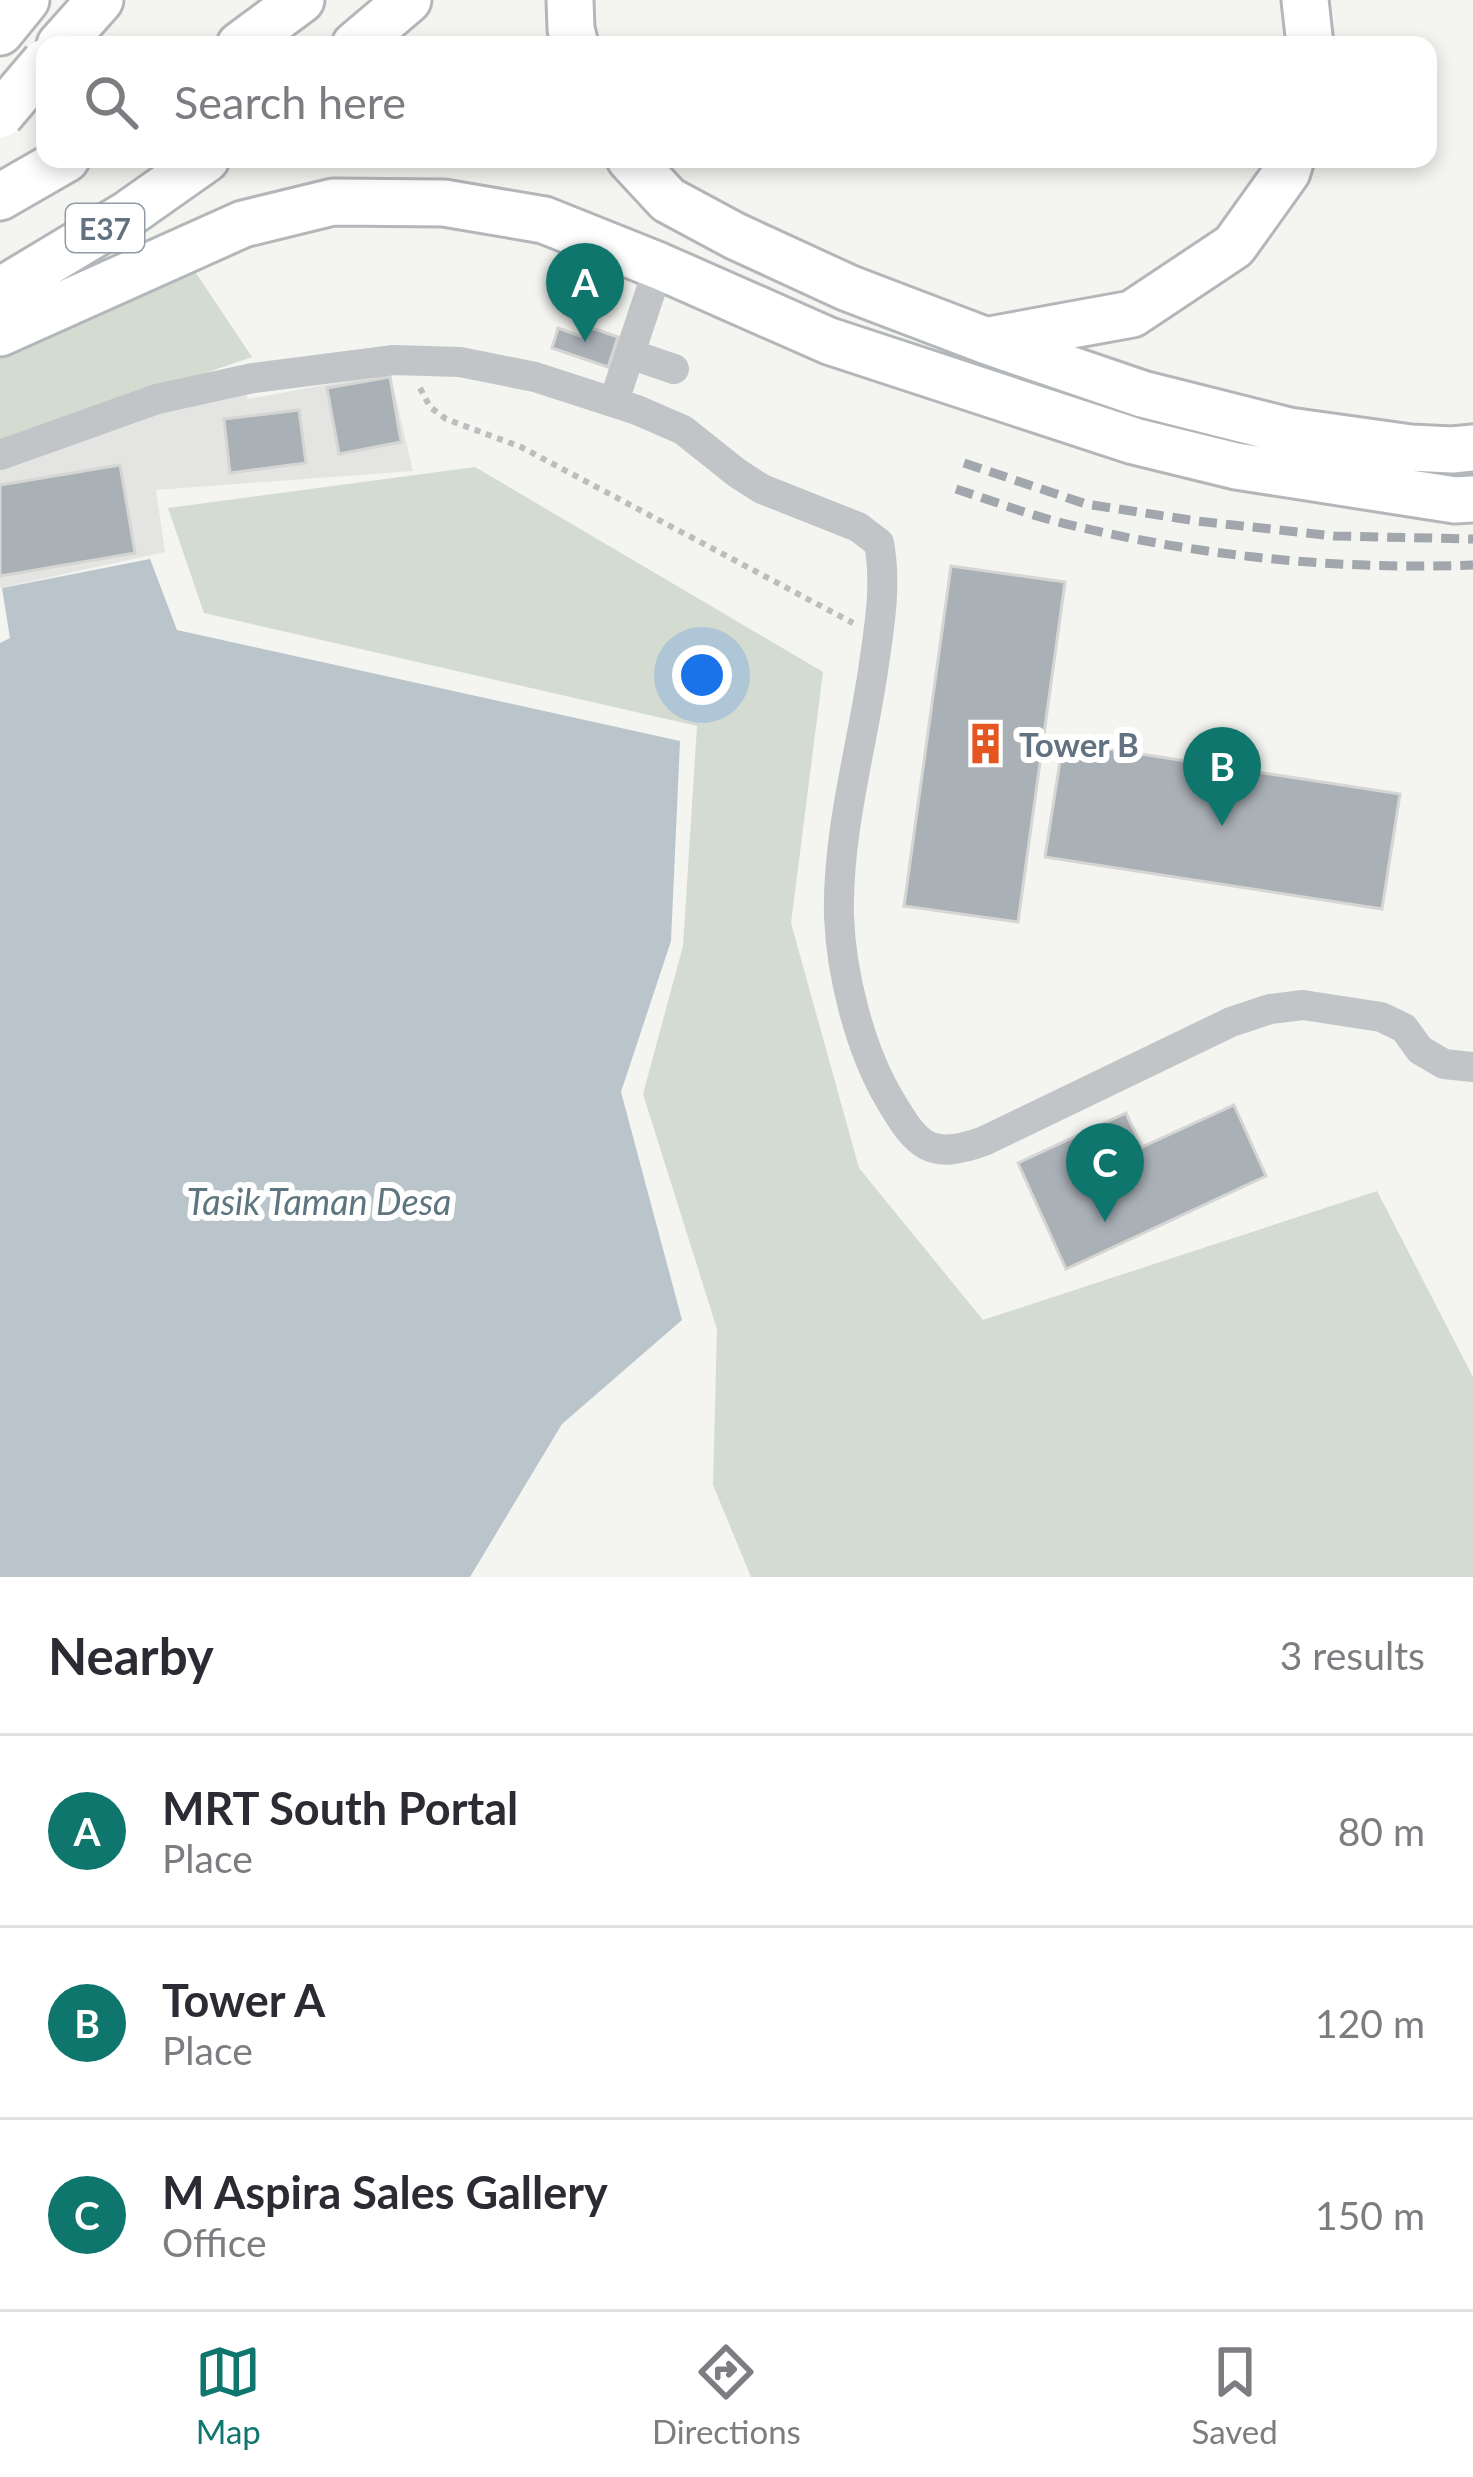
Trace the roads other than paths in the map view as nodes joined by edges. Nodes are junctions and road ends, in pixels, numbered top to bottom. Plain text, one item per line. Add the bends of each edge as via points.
1 (26, 0) edge
2 (100, 0) edge
3 (301, 0) edge
4 (408, 0) edge
5 (570, 0) edge
6 (1305, 0) edge
7 (0, 32) edge
8 (68, 36) edge
9 (252, 36) edge
10 (366, 36) edge
11 (573, 36) edge
12 (1309, 36) edge
13 (36, 73) edge
14 (0, 115) edge
15 (50, 168) edge
16 (193, 168) edge
17 (638, 168) edge
18 (1288, 168) edge
19 (0, 197) edge
20 (659, 266) junction
21 (0, 291) edge
22 (0, 333) edge
23 (987, 340) junction
24 (630, 354) junction
25 (674, 369) dead end
26 (619, 386) dead end
27 (1473, 448) edge
28 (0, 455) edge
29 (1473, 499) edge
30 (1473, 1067) edge

1 - 7 highway
2 - 8 highway
3 - 9 highway
4 - 10 highway
5 - 11 highway
6 - 12 highway
13 - 14 highway, bridge
15 - 19 highway, E37
16 - 21 highway, E37
17 - 23 highway via 668,200 736,236
18 - 23 highway via 1234,246 1132,314
20 - 22 highway via 544,220 444,203 333,202 243,224
20 - 24 lane
20 - 29 highway via 829,341 1134,441 1276,473
23 - 27 highway via 1142,394 1289,431
24 - 25 lane
24 - 26 lane
28 - 30 lane via 157,400 394,360 535,377 637,410 683,430 762,489 880,543 885,574 839,917 860,1031 910,1135 958,1151 1231,1022 1303,1005 1382,1018 1444,1064

